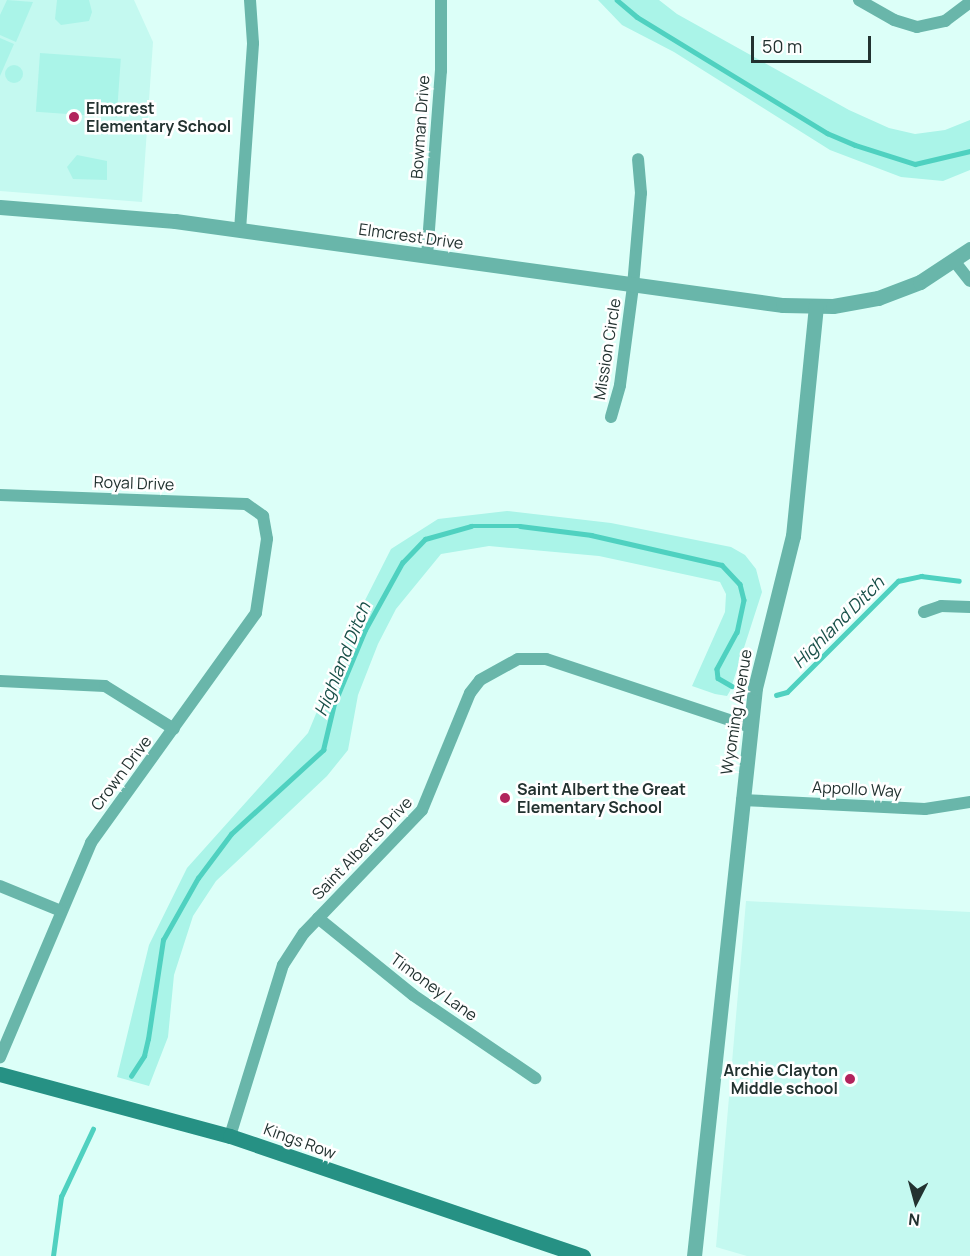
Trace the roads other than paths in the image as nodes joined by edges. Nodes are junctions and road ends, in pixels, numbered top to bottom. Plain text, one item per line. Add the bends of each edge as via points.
1 (250, 0) edge
2 (441, 0) edge
3 (859, 0) edge
4 (970, 2) edge
5 (638, 159) dead end
6 (0, 207) edge
7 (240, 230) junction
8 (970, 249) edge
9 (427, 256) junction
10 (955, 262) junction
11 (970, 281) edge
12 (633, 286) junction
13 (816, 306) junction
14 (611, 417) dead end
15 (0, 495) edge
16 (263, 516) joint
17 (970, 607) edge
18 (924, 612) dead end
19 (0, 681) edge
20 (750, 727) junction
21 (174, 729) junction
22 (742, 800) junction
23 (970, 802) edge
24 (0, 886) edge
25 (61, 911) junction
26 (318, 918) junction
27 (0, 1057) edge
28 (0, 1074) edge
29 (535, 1078) dead end
30 (230, 1136) junction
31 (583, 1256) edge
32 (694, 1256) edge

1 - 7 street via 253,43
2 - 9 street, Bowman Drive via 441,71
3 - 4 street via 894,20 918,27 945,21
5 - 12 street, Mission Circle via 641,193
6 - 7 street, Elmcrest Drive
7 - 9 street, Elmcrest Drive
8 - 10 street
9 - 12 street, Elmcrest Drive
10 - 11 street
10 - 13 street via 889,295 846,305
12 - 13 street, Elmcrest Drive
12 - 14 street, Mission Circle via 620,385
13 - 20 street, Wyoming Avenue via 793,536 784,582 759,665
15 - 16 street, Royal Drive via 227,502 246,504
16 - 21 street, Crown Drive via 266,563 256,613
17 - 18 street via 941,606
19 - 21 street via 105,686
20 - 22 street, Wyoming Avenue
20 - 26 street, Saint Alberts Drive via 556,661 530,658 505,664 480,680 470,693 423,810
21 - 25 street, Crown Drive via 91,843
22 - 23 street, Appollo Way via 925,809
22 - 32 street, Wyoming Avenue
24 - 25 street
25 - 27 street, Crown Drive
26 - 29 street, Timoney Lane via 413,995
26 - 30 street, Saint Alberts Drive via 283,965
28 - 30 main road, Kings Row
30 - 31 main road, Kings Row

